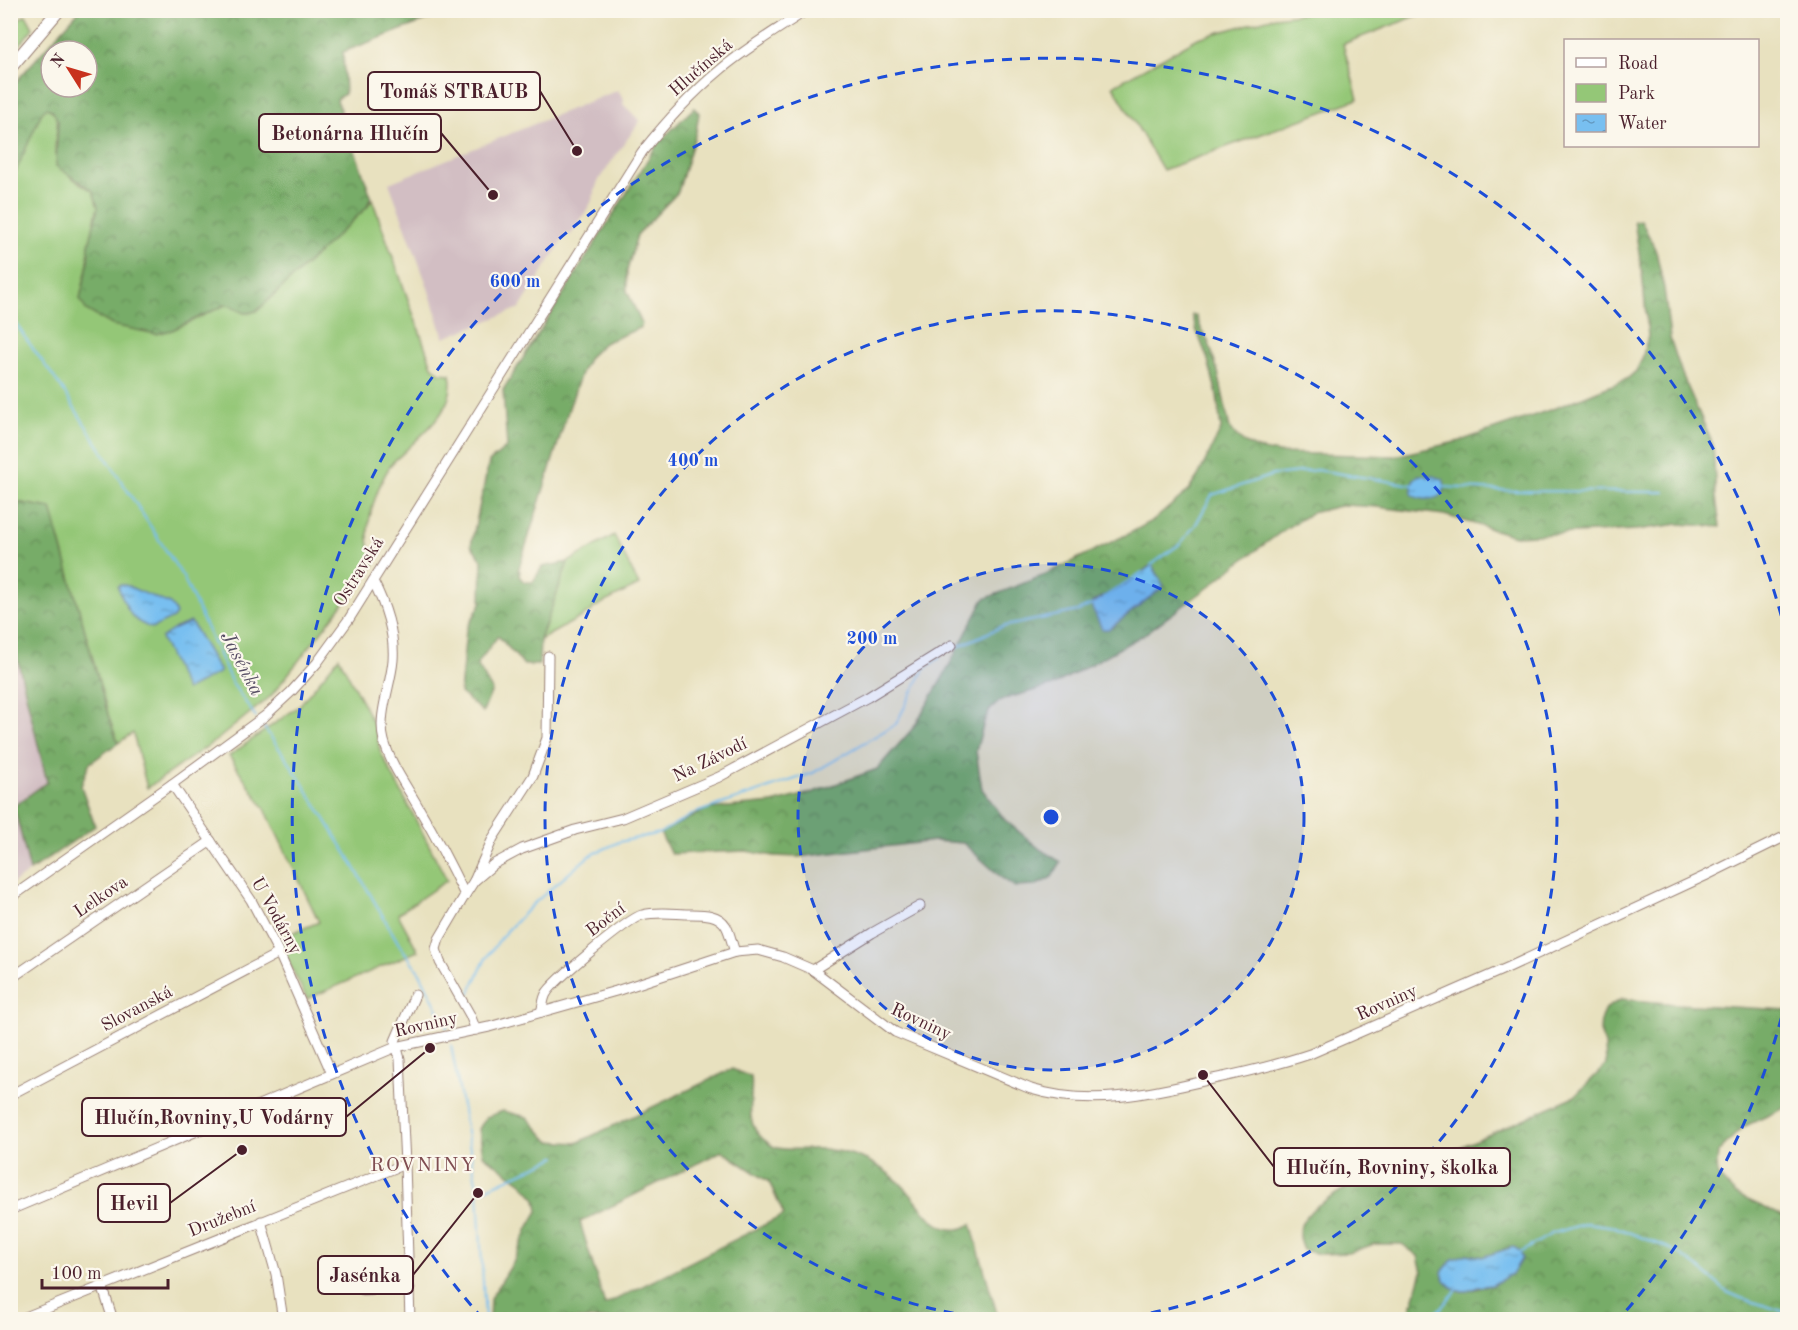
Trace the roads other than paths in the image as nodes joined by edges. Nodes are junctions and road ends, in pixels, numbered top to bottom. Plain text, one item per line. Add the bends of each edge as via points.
1 (59, 10) edge
2 (807, 10) edge
3 (10, 68) edge
4 (632, 168) joint
5 (373, 581) junction
6 (952, 645) dead end
7 (549, 656) dead end
8 (172, 784) junction
9 (1788, 835) edge
10 (211, 842) junction
11 (474, 881) junction
12 (465, 895) junction
13 (10, 898) edge
14 (920, 906) dead end
15 (735, 952) junction
16 (279, 953) junction
17 (813, 970) junction
18 (10, 979) edge
19 (415, 995) dead end
20 (541, 1012) junction
21 (476, 1030) junction
22 (396, 1047) junction
23 (332, 1074) junction
24 (10, 1095) edge
25 (405, 1164) junction
26 (10, 1210) edge
27 (261, 1221) junction
28 (102, 1285) junction
29 (410, 1288) junction
30 (362, 1290) dead end
31 (18, 1320) edge
32 (113, 1320) edge
33 (283, 1320) edge
34 (410, 1320) edge

1 - 3 main road
2 - 4 street, Hlučínská via 719,70 670,117
4 - 5 street, Ostravská
5 - 8 street, Ostravská via 332,644 291,692 245,732
5 - 12 street via 394,647 384,741
6 - 11 street, Na Závodí via 868,697 719,777 623,818 522,849 494,864
7 - 11 street, Na Závodí via 547,738 533,776 493,838
8 - 10 street, U Vodárny
8 - 13 street, Ostravská
9 - 17 street, Rovniny via 1509,967 1310,1053 1152,1092 1084,1099 1031,1089 895,1032
10 - 16 street, U Vodárny via 251,900
10 - 18 street, Lelkova
11 - 12 street, Na Závodí
12 - 21 street, Na Závodí via 436,949
14 - 17 street
15 - 17 street, Rovniny via 758,950
15 - 20 street, Rovniny
15 - 20 street, Boční via 726,925 717,917 640,915 557,982 546,994
16 - 23 street, U Vodárny
16 - 24 street, Slovanská
19 - 22 street
20 - 21 street, Rovniny
21 - 22 street, Rovniny
22 - 23 street, Rovniny
22 - 25 street via 400,1059
23 - 26 street, Rovniny
25 - 27 street, Družební
25 - 29 street
27 - 28 street, Družební
27 - 33 street via 276,1274
28 - 31 street, Družební
28 - 32 street
29 - 30 street
29 - 34 street

